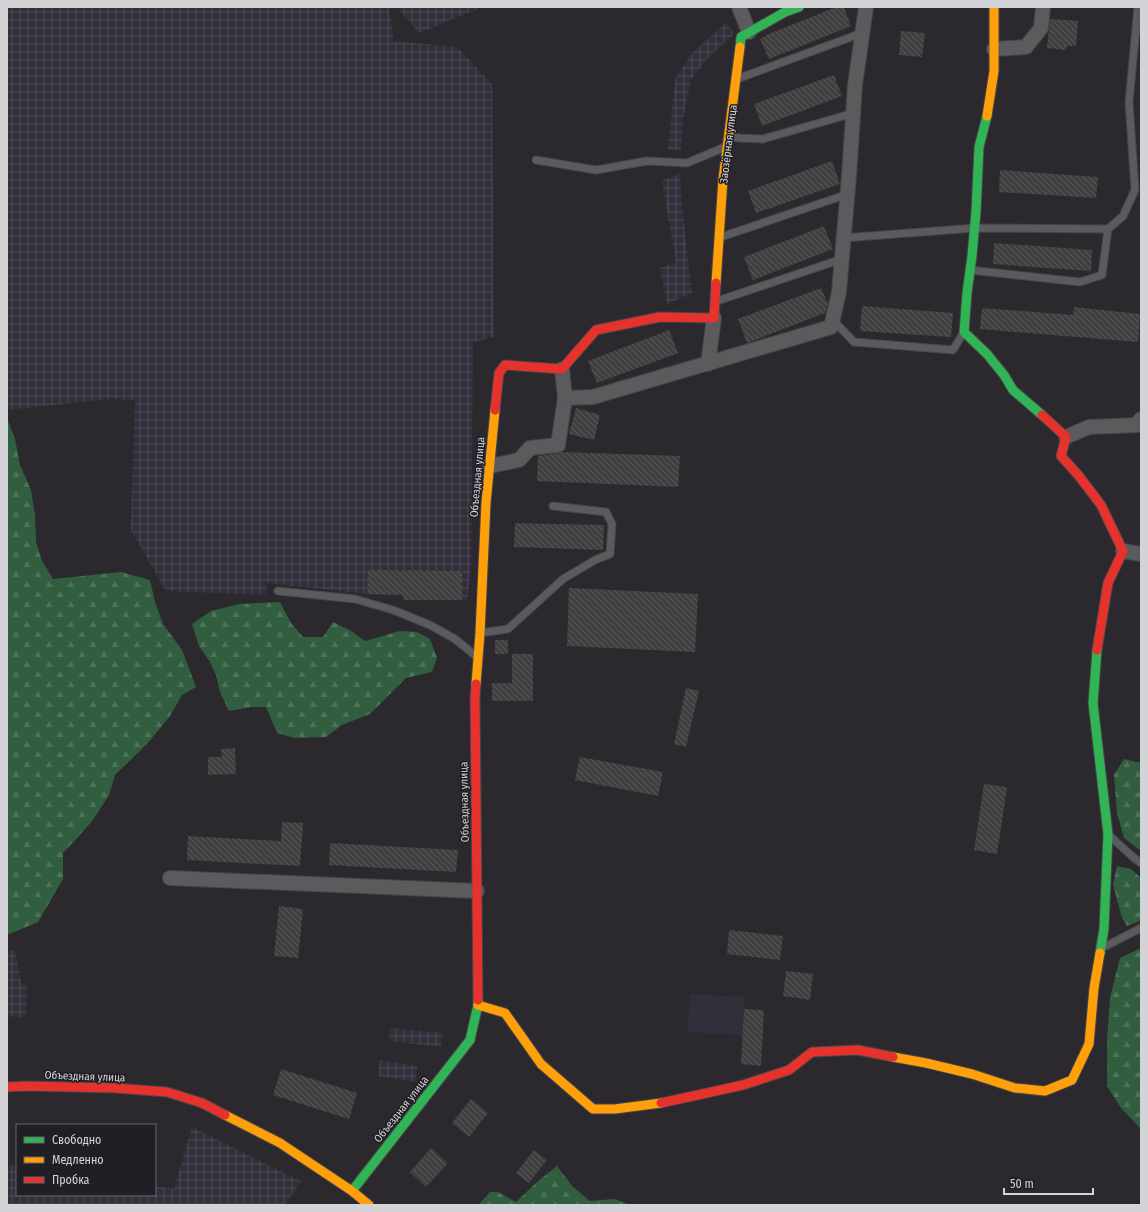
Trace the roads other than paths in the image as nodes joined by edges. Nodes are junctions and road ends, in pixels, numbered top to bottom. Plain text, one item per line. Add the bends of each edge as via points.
1 (739, 7) edge
2 (799, 7) edge
3 (866, 7) edge
4 (994, 7) edge
5 (1043, 7) edge
6 (1138, 7) edge
7 (749, 32) junction
8 (863, 32) junction
9 (994, 49) junction
10 (736, 80) junction
11 (854, 113) junction
12 (728, 136) junction
13 (727, 146) junction
14 (536, 160) dead end
15 (848, 194) junction
16 (975, 228) junction
17 (1108, 229) junction
18 (719, 238) junction
19 (844, 238) junction
20 (842, 259) junction
21 (970, 270) junction
22 (715, 302) junction
23 (714, 318) junction
24 (832, 319) junction
25 (964, 332) junction
26 (708, 364) junction
27 (562, 369) junction
28 (565, 398) junction
29 (1141, 419) edge
30 (1066, 437) junction
31 (490, 466) junction
32 (552, 506) dead end
33 (1123, 551) junction
34 (1141, 554) edge
35 (278, 591) dead end
36 (480, 633) junction
37 (478, 659) junction
38 (1108, 834) junction
39 (1141, 863) edge
40 (170, 878) dead end
41 (477, 890) junction
42 (1141, 928) edge
43 (1100, 949) junction
44 (478, 1005) junction
45 (7, 1087) edge
46 (352, 1191) junction
47 (369, 1205) edge

1 - 7 street
2 - 7 street
3 - 8 street
4 - 9 street
5 - 9 street via 1041,28 1026,47
6 - 17 lane via 1129,102 1135,190 1123,216
7 - 10 street, Заозёрная улица via 741,37
8 - 10 lane
8 - 11 street via 855,85
9 - 16 street via 994,71 988,114 979,148
10 - 12 street, Заозёрная улица
11 - 12 lane via 762,139
11 - 15 street
12 - 13 street, Заозёрная улица
13 - 14 lane via 687,163 647,162 596,170
13 - 18 street, Заозёрная улица
15 - 18 lane
15 - 19 street
16 - 17 lane
16 - 19 lane
16 - 21 street
17 - 21 lane via 1102,275 1080,282
18 - 22 street, Заозёрная улица
19 - 20 street
20 - 22 lane
20 - 24 street via 839,292
21 - 25 street
22 - 23 street, Заозёрная улица
23 - 26 street, Заозёрная улица
23 - 27 street via 660,317 596,330
24 - 25 lane via 854,342 953,350
24 - 26 street via 831,327
25 - 30 street via 987,354 1013,390
26 - 28 street via 593,397
27 - 28 street
27 - 31 street, Объездная улица via 505,365 499,373
28 - 31 street via 558,445 530,448 519,460
29 - 30 street via 1138,425 1089,427
30 - 33 street via 1061,456 1101,505
31 - 36 street, Объездная улица
32 - 36 lane via 606,512 612,524 610,554 563,578 508,629
33 - 34 street
33 - 38 street via 1108,583 1097,644 1093,703
35 - 37 lane via 355,599 393,610 430,625 455,639
36 - 37 street, Объездная улица
37 - 41 street, Объездная улица
38 - 39 lane
38 - 43 street via 1104,929
40 - 41 street
41 - 44 street, Объездная улица
42 - 43 lane
43 - 44 street via 1089,1044 1072,1080 1045,1091 1015,1088 926,1063 851,1050 812,1052 789,1070 735,1087 668,1102 615,1109 593,1109 541,1064 505,1013
44 - 46 street, Объездная улица via 470,1040
45 - 46 street, Объездная улица via 115,1088 167,1092 202,1103 280,1143
46 - 47 street, Объездная улица

